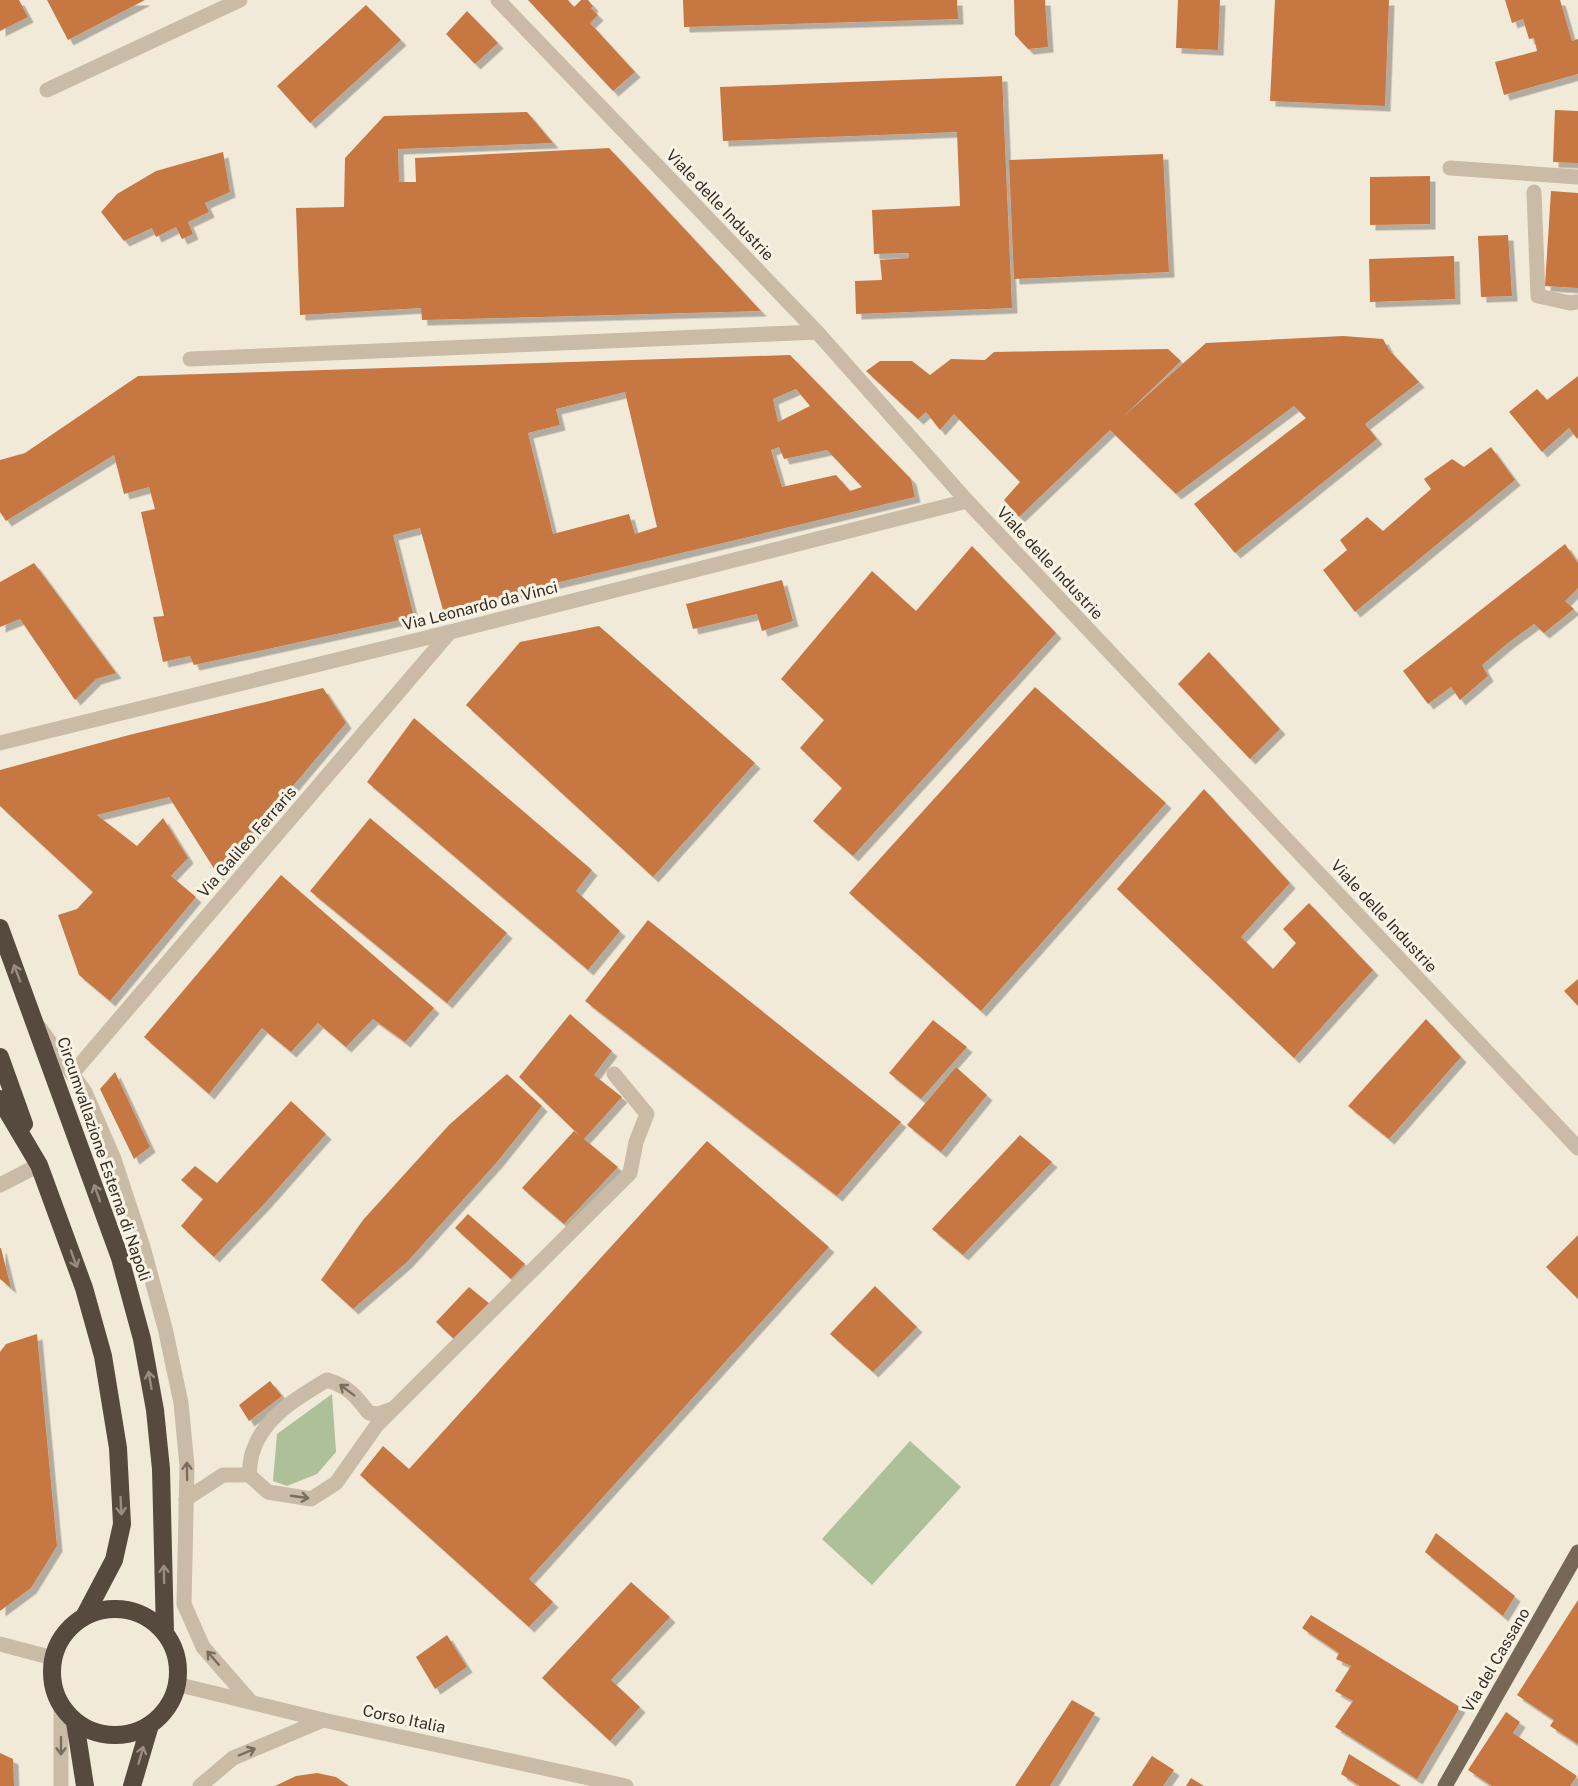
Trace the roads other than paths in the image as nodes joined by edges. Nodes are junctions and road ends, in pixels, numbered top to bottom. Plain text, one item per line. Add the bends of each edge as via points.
1 (240, 0) edge
2 (498, 0) edge
3 (46, 90) dead end
4 (1450, 168) dead end
5 (1578, 177) edge
6 (1534, 192) dead end
7 (1578, 302) edge
8 (817, 332) junction
9 (190, 360) dead end
10 (967, 501) junction
11 (450, 632) junction
12 (0, 743) edge
13 (0, 928) edge
14 (34, 1019) junction
15 (0, 1057) edge
16 (72, 1074) junction
17 (614, 1074) dead end
18 (0, 1099) edge
19 (1578, 1148) edge
20 (39, 1165) junction
21 (0, 1185) edge
22 (394, 1408) junction
23 (249, 1475) junction
24 (186, 1499) junction
25 (1578, 1552) edge
26 (85, 1615) junction
27 (165, 1633) junction
28 (0, 1644) edge
29 (53, 1658) junction
30 (176, 1684) junction
31 (251, 1702) junction
32 (61, 1707) junction
33 (323, 1720) junction
34 (75, 1722) junction
35 (150, 1725) junction
36 (1448, 1785) edge
37 (61, 1786) edge
38 (85, 1786) edge
39 (132, 1786) edge
40 (200, 1786) edge
41 (626, 1786) edge

1 - 3 street
2 - 8 street, Viale delle Industrie
4 - 5 street
6 - 7 street via 1538,296
8 - 9 street
8 - 10 street, Viale delle Industrie
10 - 11 street, Via Leonardo da Vinci
10 - 19 street, Viale delle Industrie
11 - 12 street, Via Leonardo da Vinci
11 - 16 street, Via Galileo Ferraris
14 -> 13 highway, Circumvallazione Esterna di Napoli
14 - 16 street
27 -> 14 highway, Circumvallazione Esterna di Napoli via 161,1469 142,1339 120,1258
15 - 20 highway
24 -> 16 street via 181,1403 165,1328 114,1159 85,1092
17 - 22 street via 647,1114 630,1173
18 - 20 highway
20 - 21 street
20 -> 26 highway, Circumvallazione Esterna di Napoli via 84,1288 103,1356 118,1448 122,1524 114,1560
23 -> 22 street via 268,1492 311,1498 336,1483
22 -> 23 street via 369,1413 343,1385 327,1380 296,1398 264,1428 252,1452
23 - 24 street via 223,1474
31 -> 24 street via 203,1647 184,1604
25 - 36 main road, Via del Cassano
26 - 27 highway, Circumvallazione Esterna di Napoli via 106,1608 129,1609 149,1618
26 - 29 highway, Circumvallazione Esterna di Napoli via 68,1628
27 - 30 highway, Circumvallazione Esterna di Napoli via 176,1653
28 - 29 street
29 - 32 highway, Circumvallazione Esterna di Napoli via 53,1689
30 - 31 street, Corso Italia
30 - 35 highway, Circumvallazione Esterna di Napoli via 165,1712
31 - 33 street, Corso Italia
32 - 34 highway, Circumvallazione Esterna di Napoli
32 -> 37 street
40 -> 33 street via 233,1758
33 - 41 street, Corso Italia
34 - 35 highway, Circumvallazione Esterna di Napoli via 112,1736
34 - 38 highway
39 -> 35 highway, Circumvallazione Esterna di Napoli

